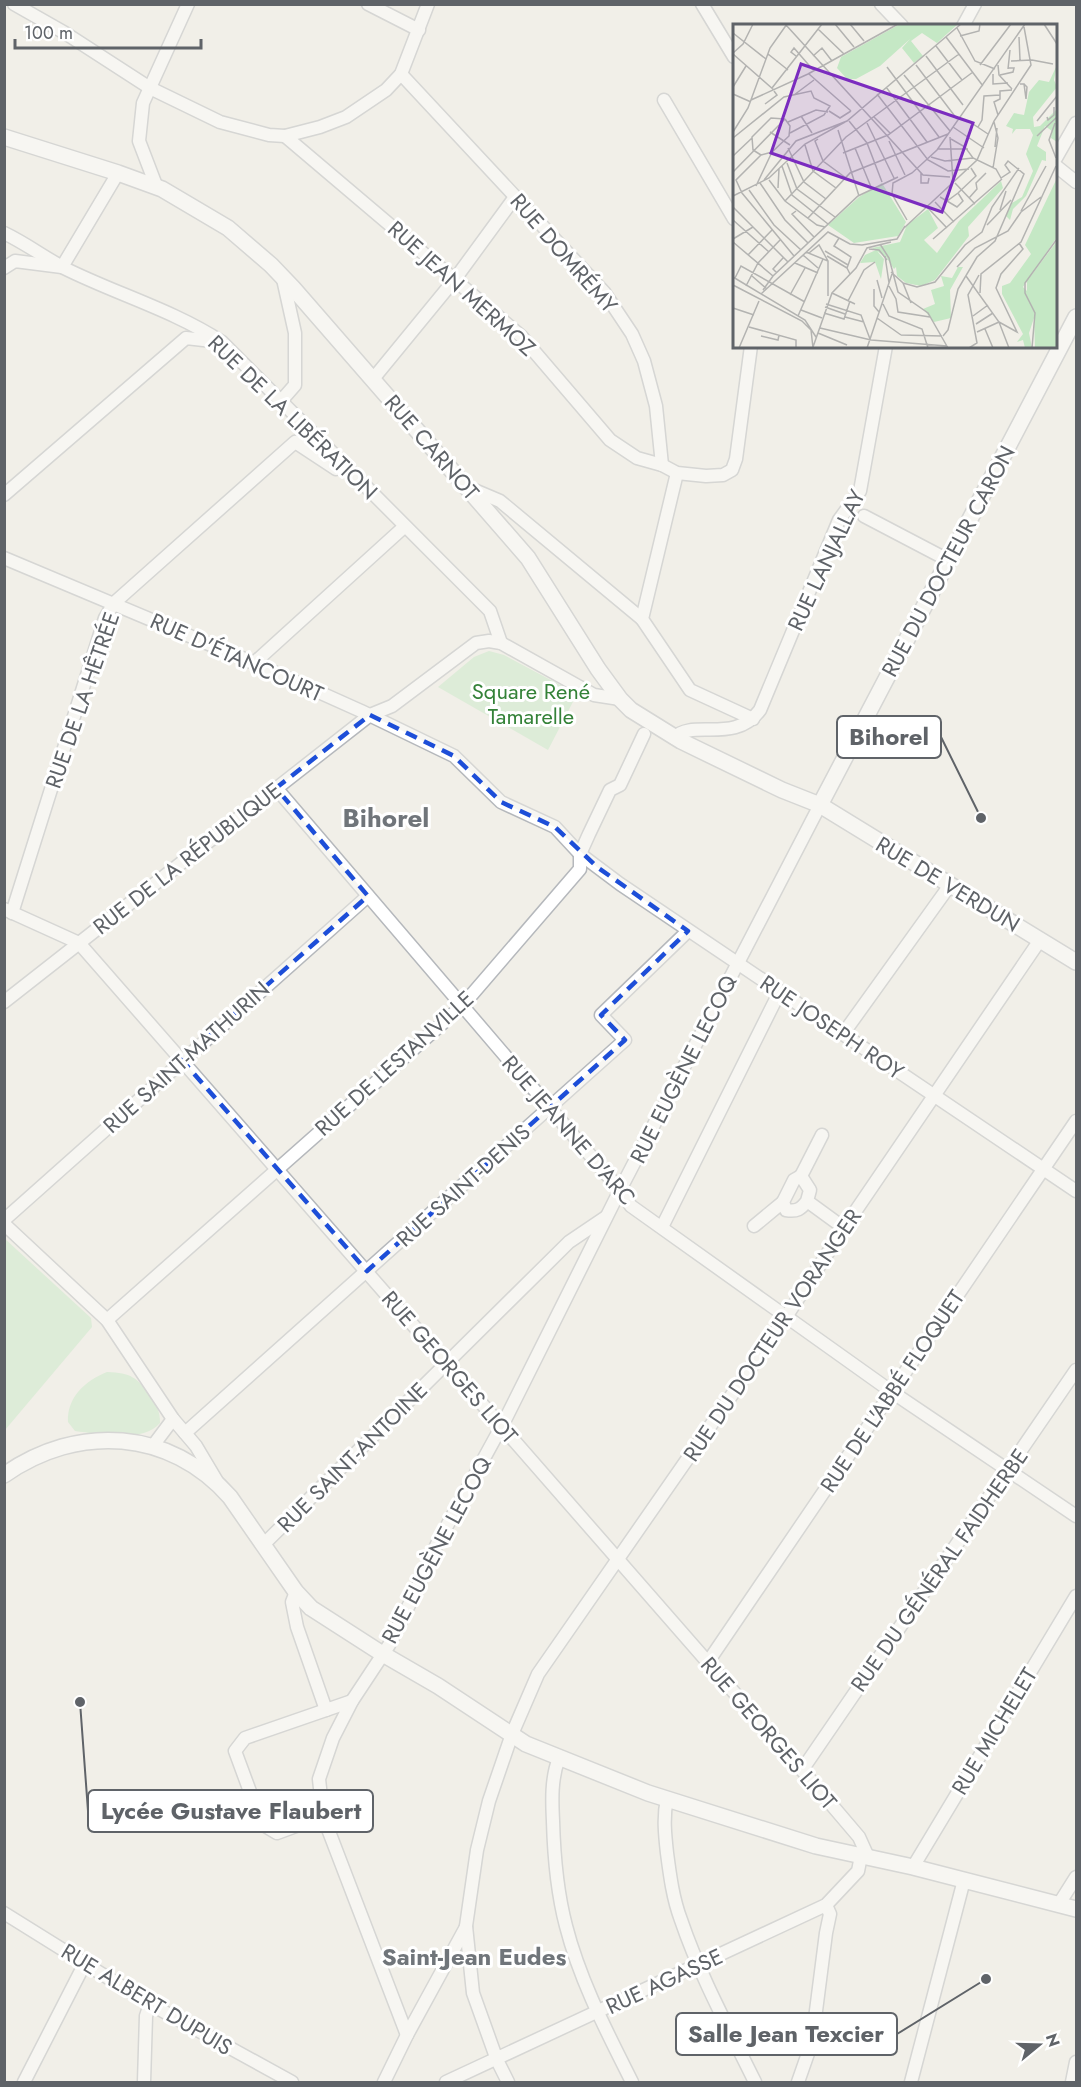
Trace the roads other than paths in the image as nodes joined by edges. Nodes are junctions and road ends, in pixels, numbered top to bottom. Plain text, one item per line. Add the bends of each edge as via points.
1 (188, 4) edge
2 (368, 4) edge
3 (428, 4) edge
4 (702, 4) edge
5 (881, 4) edge
6 (975, 4) edge
7 (12, 7) edge
8 (900, 24) edge
9 (964, 24) edge
10 (419, 30) junction
11 (729, 39) edge
12 (401, 74) junction
13 (150, 88) junction
14 (664, 100) dead end
15 (1077, 123) edge
16 (285, 136) junction
17 (4, 137) edge
18 (1057, 156) edge
19 (1057, 167) edge
20 (118, 173) junction
21 (1077, 182) edge
22 (157, 188) junction
23 (515, 197) junction
24 (733, 216) edge
25 (4, 233) edge
26 (62, 267) junction
27 (4, 268) edge
28 (284, 279) junction
29 (455, 279) junction
30 (1077, 317) edge
31 (222, 342) junction
32 (751, 348) edge
33 (886, 348) edge
34 (373, 379) junction
35 (281, 401) junction
36 (662, 465) junction
37 (346, 467) junction
38 (677, 472) junction
39 (467, 487) junction
40 (4, 495) edge
41 (864, 516) dead end
42 (404, 527) junction
43 (4, 558) edge
44 (948, 560) junction
45 (114, 603) junction
46 (642, 619) junction
47 (501, 643) junction
48 (254, 663) junction
49 (620, 699) junction
50 (370, 715) junction
51 (753, 719) junction
52 (644, 734) dead end
53 (674, 738) junction
54 (276, 788) junction
55 (501, 802) joint
56 (820, 805) junction
57 (580, 854) junction
58 (950, 885) junction
59 (368, 896) junction
60 (8, 911) edge
61 (688, 931) junction
62 (1040, 940) junction
63 (78, 943) junction
64 (1077, 962) edge
65 (738, 963) junction
66 (780, 991) junction
67 (4, 1002) edge
68 (462, 1006) junction
69 (843, 1034) junction
70 (182, 1060) junction
71 (935, 1096) junction
72 (550, 1108) junction
73 (1077, 1121) edge
74 (822, 1135) dead end
75 (277, 1168) junction
76 (1045, 1169) junction
77 (801, 1176) junction
78 (620, 1190) junction
79 (1077, 1191) edge
80 (783, 1202) junction
81 (807, 1202) junction
82 (607, 1216) junction
83 (4, 1220) edge
84 (4, 1224) edge
85 (754, 1226) dead end
86 (662, 1227) junction
87 (844, 1228) junction
88 (569, 1242) junction
89 (589, 1253) junction
90 (367, 1271) junction
91 (786, 1317) junction
92 (109, 1322) junction
93 (446, 1364) junction
94 (1077, 1370) edge
95 (892, 1392) junction
96 (173, 1419) junction
97 (502, 1426) junction
98 (188, 1436) junction
99 (152, 1447) junction
100 (184, 1459) junction
101 (1008, 1471) junction
102 (4, 1475) edge
103 (219, 1485) junction
104 (1077, 1516) edge
105 (262, 1545) junction
106 (618, 1559) junction
107 (296, 1592) junction
108 (1077, 1596) edge
109 (381, 1653) junction
110 (708, 1662) junction
111 (352, 1701) junction
112 (327, 1710) junction
113 (512, 1734) junction
114 (559, 1758) junction
115 (802, 1770) junction
116 (667, 1799) junction
117 (323, 1816) junction
118 (865, 1856) junction
119 (913, 1867) junction
120 (1077, 1877) edge
121 (964, 1880) junction
122 (1059, 1904) junction
123 (826, 1905) junction
124 (1077, 1909) edge
125 (4, 1912) edge
126 (466, 1926) junction
127 (85, 1963) junction
128 (699, 1964) junction
129 (150, 2004) junction
130 (598, 2013) junction
131 (407, 2035) junction
132 (497, 2060) junction
133 (1077, 2062) edge
134 (24, 2082) edge
135 (144, 2082) edge
136 (292, 2082) edge
137 (384, 2082) edge
138 (446, 2082) edge
139 (508, 2082) edge
140 (632, 2082) edge
141 (755, 2082) edge
142 (798, 2082) edge
143 (910, 2082) edge
144 (1072, 2082) edge

1 - 13 street
2 - 10 street
3 - 10 street
4 - 11 street
5 - 8 street
6 - 9 street
7 - 13 street via 65,33
10 - 12 street
12 - 16 street via 386,90 346,117
12 - 23 street, RUE DOMRÉMY
13 - 16 street via 220,122
13 - 22 street via 143,103 140,141
14 - 24 street
15 - 18 street
16 - 29 street, RUE JEAN MERMOZ
17 - 20 street, RUE CARNOT
19 - 21 street
20 - 22 street, RUE CARNOT
20 - 26 street
22 - 28 street, RUE CARNOT via 228,228
23 - 29 street
23 - 36 street, RUE DOMRÉMY via 604,292 632,334 656,406
25 - 26 street, RUE DE LA LIBÉRATION
26 - 27 street via 15,261
26 - 31 street, RUE DE LA LIBÉRATION via 199,327
28 - 34 street, RUE CARNOT
28 - 35 street via 295,333 295,385
29 - 34 street
29 - 36 street, RUE JEAN MERMOZ via 521,336 610,440 637,458
30 - 44 street, RUE DU DOCTEUR CARON
31 - 35 street, RUE DE LA LIBÉRATION
31 - 40 street via 186,338
32 - 38 street, RUE JEAN MERMOZ via 732,471 706,476
33 - 51 street, RUE LANJALLAY via 860,491 839,520
34 - 39 street, RUE CARNOT
35 - 37 street, RUE DE LA LIBÉRATION
36 - 38 street, RUE JEAN MERMOZ
37 - 42 street, RUE DE LA LIBÉRATION
37 - 45 street, RUE DE LA HÊTRÉE via 336,470 295,442
38 - 46 street
39 - 46 street via 500,501
39 - 49 street, RUE CARNOT via 528,558
41 - 44 street
42 - 47 street, RUE DE LA LIBÉRATION via 490,611
42 - 48 street
43 - 45 street, RUE D'ÉTANCOURT
44 - 56 street, RUE DU DOCTEUR CARON
45 - 48 street, RUE D'ÉTANCOURT
45 - 60 street, RUE DE LA HÊTRÉE via 105,618
46 - 51 street via 690,690
47 - 49 street via 594,695
47 - 50 street, RUE DE LA RÉPUBLIQUE via 476,642 392,706
48 - 50 street, RUE D'ÉTANCOURT
49 - 53 street, RUE CARNOT
50 - 54 street, RUE DE LA RÉPUBLIQUE
50 - 55 street, RUE D'ÉTANCOURT via 454,756
51 - 53 street via 731,729 695,731
52 - 57 street, RUE DE LESTANVILLE via 620,785 610,790
53 - 56 street, RUE CARNOT
54 - 59 street, RUE JEANNE D'ARC
54 - 63 street, RUE DE LA RÉPUBLIQUE
55 - 57 street, RUE JOSEPH ROY via 555,827
56 - 58 street, RUE DE VERDUN
56 - 65 street, RUE EUGÈNE LECOQ
57 - 61 street, RUE JOSEPH ROY
57 - 68 street, RUE DE LESTANVILLE via 580,869
58 - 62 street, RUE DE VERDUN
58 - 69 street
59 - 68 street, RUE JEANNE D'ARC
59 - 70 street, RUE SAINT-MATHURIN
60 - 63 street, RUE GEORGES LIOT
61 - 65 street, RUE JOSEPH ROY
61 - 72 street, RUE SAINT-DENIS via 601,1015 625,1041
62 - 64 street, RUE DE VERDUN
62 - 71 street, RUE DU DOCTEUR VORANGER
63 - 67 street, RUE DE LA RÉPUBLIQUE
63 - 70 street, RUE GEORGES LIOT
65 - 66 street, RUE JOSEPH ROY
65 - 78 street, RUE EUGÈNE LECOQ
66 - 69 street, RUE JOSEPH ROY
66 - 86 street
68 - 72 street, RUE JEANNE D'ARC
68 - 75 street, RUE DE LESTANVILLE
69 - 71 street, RUE JOSEPH ROY
70 - 75 street, RUE GEORGES LIOT
70 - 83 street, RUE SAINT-MATHURIN
71 - 76 street, RUE JOSEPH ROY
71 - 87 street, RUE DU DOCTEUR VORANGER
72 - 78 street, RUE JEANNE D'ARC
72 - 90 street, RUE SAINT-DENIS
73 - 76 street, RUE DE L'ABBÉ FLOQUET
74 - 77 street
75 - 90 street, RUE GEORGES LIOT
75 - 92 street, RUE DE LESTANVILLE
76 - 79 street, RUE JOSEPH ROY
76 - 95 street, RUE DE L'ABBÉ FLOQUET
77 - 80 street via 794,1180
77 - 81 street via 810,1190
78 - 82 street, RUE EUGÈNE LECOQ
78 - 86 street, RUE JEANNE D'ARC via 631,1206
80 - 81 street via 786,1210 794,1212
80 - 85 street
81 - 87 street
82 - 88 street, RUE SAINT-ANTOINE
82 - 89 street, RUE EUGÈNE LECOQ
84 - 92 street
86 - 91 street, RUE JEANNE D'ARC
87 - 91 street, RUE DU DOCTEUR VORANGER
88 - 89 street
88 - 93 street, RUE SAINT-ANTOINE
89 - 97 street, RUE EUGÈNE LECOQ
90 - 93 street, RUE GEORGES LIOT
90 - 98 street, RUE SAINT-DENIS
91 - 95 street, RUE JEANNE D'ARC
91 - 106 street, RUE DU DOCTEUR VORANGER
92 - 96 street
93 - 97 street, RUE GEORGES LIOT
93 - 105 street, RUE SAINT-ANTOINE
94 - 101 street, RUE DU GÉNÉRAL FAIDHERBE
95 - 101 street, RUE JEANNE D'ARC
95 - 110 street, RUE DE L'ABBÉ FLOQUET
96 - 98 street
96 - 99 street
97 - 106 street, RUE GEORGES LIOT
97 - 109 street, RUE EUGÈNE LECOQ via 437,1544 389,1645
98 - 100 street
98 - 103 street
99 - 100 street
99 - 102 street via 117,1440 84,1442 49,1452
100 - 103 street
101 - 104 street, RUE JEANNE D'ARC
101 - 115 street, RUE DU GÉNÉRAL FAIDHERBE
103 - 105 street
105 - 107 street
106 - 110 street, RUE GEORGES LIOT
106 - 113 street, RUE DU DOCTEUR VORANGER via 538,1674
107 - 109 street via 311,1608
107 - 112 street via 292,1602 297,1627
108 - 119 street, RUE MICHELET
109 - 111 street, RUE EUGÈNE LECOQ
109 - 113 street
110 - 115 street, RUE GEORGES LIOT
111 - 112 street
111 - 117 street, RUE EUGÈNE LECOQ via 333,1738 319,1779
112 - 117 street via 245,1738 235,1751 262,1824 277,1833
113 - 114 street
113 - 126 street, RUE DU DOCTEUR VORANGER via 477,1850
114 - 116 street
114 - 130 street via 554,1772 553,1811 558,1886 566,1926
115 - 118 street, RUE GEORGES LIOT via 859,1838
116 - 118 street via 816,1846
116 - 128 street via 665,1839 670,1877 680,1918
117 - 131 street, RUE EUGÈNE LECOQ
118 - 119 street
118 - 123 street, RUE AGASSE via 858,1871
119 - 121 street
120 - 122 street
121 - 122 street
121 - 143 street
122 - 124 street
123 - 128 street, RUE AGASSE
123 - 142 street via 830,1914 812,2042
125 - 127 street, RUE ALBERT DUPUIS
126 - 131 street
126 - 132 street via 472,1993
127 - 129 street, RUE ALBERT DUPUIS
127 - 134 street
128 - 130 street, RUE AGASSE
128 - 141 street
129 - 135 street via 146,2016
129 - 136 street, RUE ALBERT DUPUIS
130 - 132 street, RUE AGASSE
130 - 140 street
131 - 137 street
132 - 138 street, RUE AGASSE
132 - 139 street
133 - 144 street

